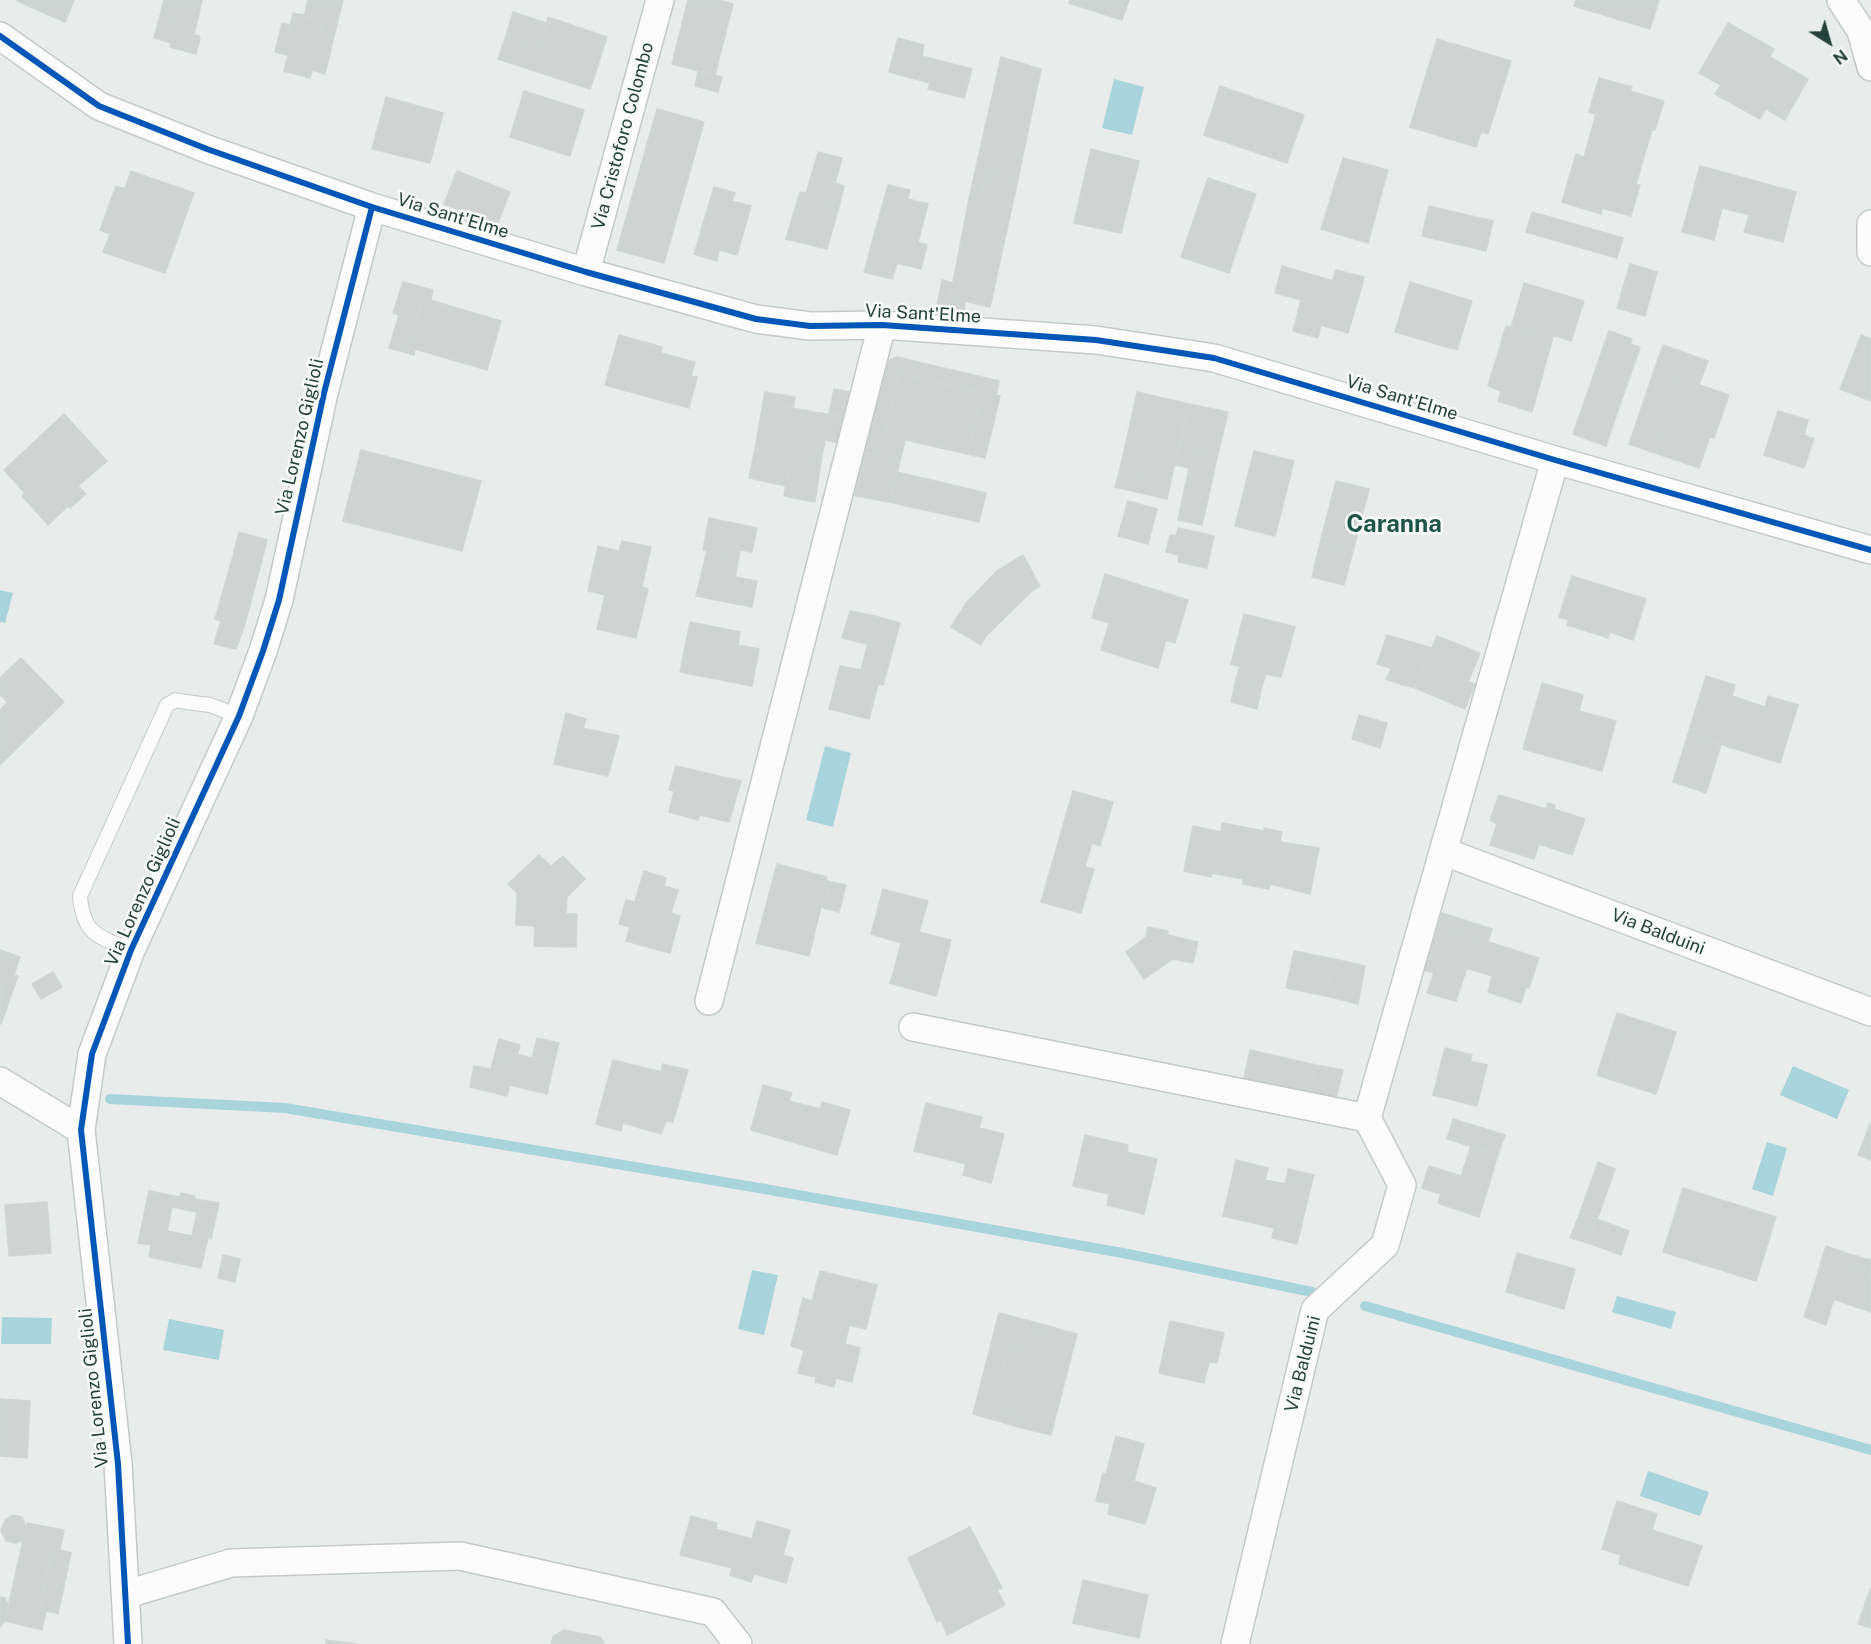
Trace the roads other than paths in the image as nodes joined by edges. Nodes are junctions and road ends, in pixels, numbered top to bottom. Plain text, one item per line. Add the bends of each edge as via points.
1 (660, 0) edge
2 (1841, 0) edge
3 (0, 36) edge
4 (1871, 66) edge
5 (372, 207) junction
6 (1871, 224) edge
7 (1871, 252) edge
8 (586, 273) junction
9 (882, 325) junction
10 (1556, 460) junction
11 (1871, 550) edge
12 (239, 716) junction
13 (1445, 852) junction
14 (131, 950) junction
15 (709, 1001) dead end
16 (1871, 1012) edge
17 (913, 1027) dead end
18 (0, 1081) edge
19 (1367, 1118) junction
20 (81, 1130) junction
21 (127, 1594) junction
22 (128, 1644) edge
23 (738, 1644) edge
24 (1235, 1644) edge

1 - 8 street, Via Cristoforo Colombo
2 - 4 street via 1860,31
3 - 5 street, Via Sant'Elme via 99,106
5 - 8 street, Via Sant'Elme
5 - 12 street, Via Lorenzo Giglioli via 324,393 279,600
6 - 7 street
8 - 9 street, Via Sant'Elme via 756,319 810,326
9 - 10 street, Via Sant'Elme via 1096,340 1214,358
9 - 15 street
10 - 11 street, Via Sant'Elme
10 - 13 street
12 - 14 street, Via Lorenzo Giglioli
12 - 14 lane via 210,705 176,700 167,705 80,896 81,914 89,928 100,938
13 - 16 street, Via Balduini
13 - 19 street
14 - 20 street, Via Lorenzo Giglioli via 92,1054
17 - 19 street
18 - 20 street
19 - 24 street, Via Balduini via 1402,1185 1384,1245 1316,1310
20 - 21 street, Via Lorenzo Giglioli via 118,1464
21 - 22 street, Via Lorenzo Giglioli
21 - 23 street via 231,1563 460,1556 713,1612

